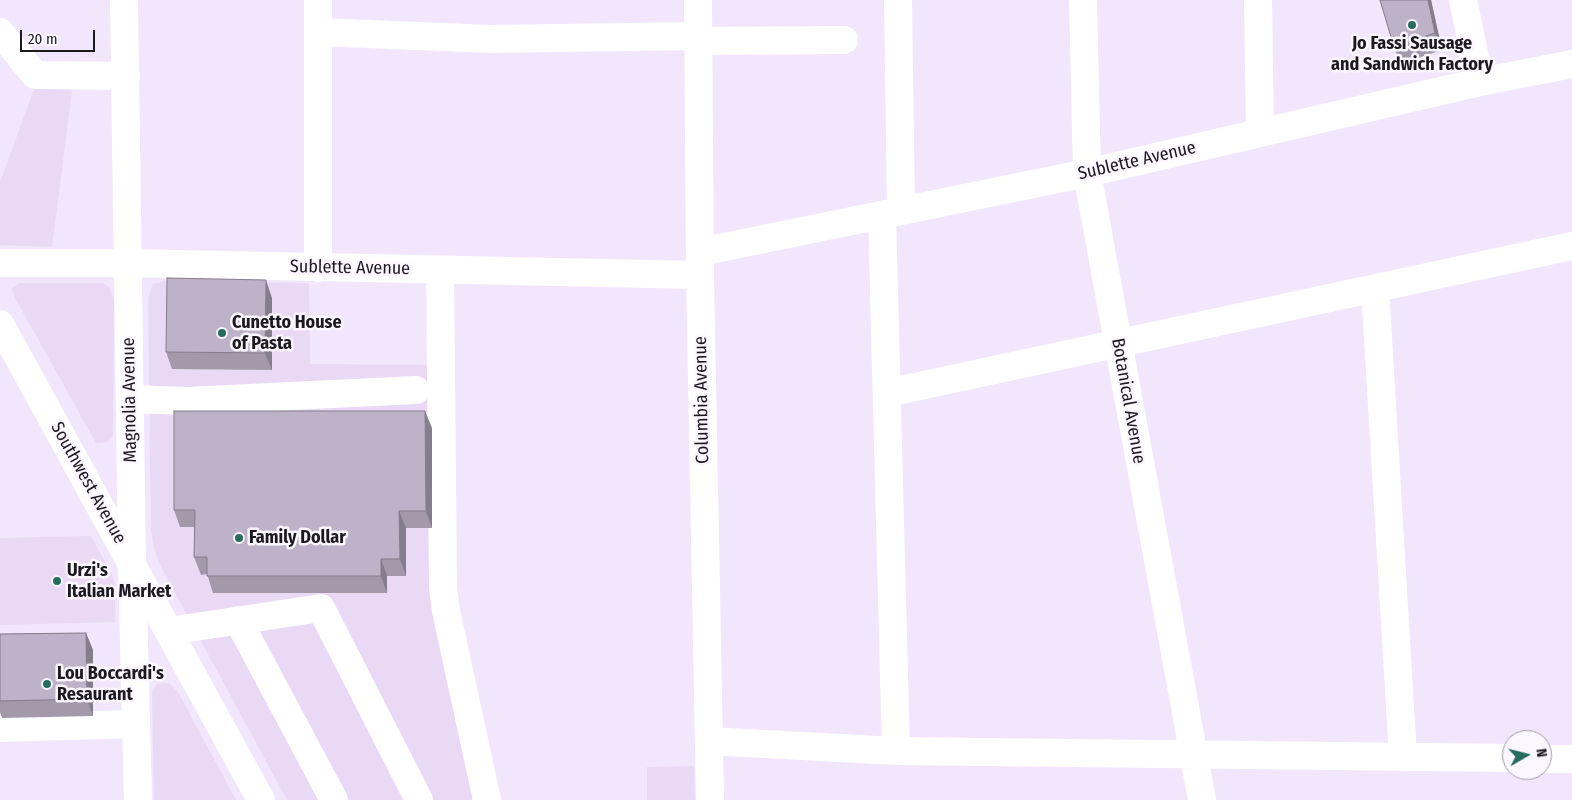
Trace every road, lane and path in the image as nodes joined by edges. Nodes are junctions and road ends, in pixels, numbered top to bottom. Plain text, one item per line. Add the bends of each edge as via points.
1 (124, 0) edge
2 (318, 0) edge
3 (698, 0) edge
4 (898, 0) edge
5 (1083, 0) edge
6 (1258, 0) edge
7 (1463, 0) edge
8 (0, 32) edge
9 (319, 32) junction
10 (698, 39) junction
11 (844, 40) dead end
12 (1572, 64) edge
13 (126, 76) junction
14 (1480, 82) junction
15 (1260, 133) junction
16 (1087, 173) junction
17 (892, 213) junction
18 (1572, 246) edge
19 (0, 263) edge
20 (129, 263) junction
21 (700, 264) junction
22 (318, 268) junction
23 (440, 271) junction
24 (1375, 288) junction
25 (0, 324) edge
26 (1118, 344) junction
27 (416, 390) dead end
28 (887, 393) junction
29 (130, 399) junction
30 (132, 563) junction
31 (238, 620) junction
32 (168, 631) junction
33 (136, 724) junction
34 (0, 728) edge
35 (709, 741) junction
36 (896, 751) junction
37 (1193, 754) junction
38 (1403, 757) junction
39 (1502, 758) edge
40 (1552, 759) edge
41 (1572, 759) edge
42 (138, 800) edge
43 (262, 800) edge
44 (334, 800) edge
45 (419, 800) edge
46 (487, 800) edge
47 (710, 800) edge
48 (1202, 800) edge

1 - 13 street, Magnolia Avenue
2 - 9 street
3 - 10 street, Columbia Avenue
4 - 17 street
5 - 16 street, Botanical Avenue
6 - 15 street
7 - 14 street
8 - 13 street via 35,75
9 - 10 street via 491,39
9 - 22 street
10 - 11 street
10 - 21 street, Columbia Avenue
12 - 14 street, Sublette Avenue
13 - 20 street, Magnolia Avenue
14 - 15 street, Sublette Avenue
15 - 16 street, Sublette Avenue
16 - 17 street, Sublette Avenue
16 - 26 street, Botanical Avenue
17 - 21 street, Sublette Avenue
17 - 28 street
18 - 24 street
19 - 20 street, Sublette Avenue
20 - 22 street, Sublette Avenue
20 - 29 street, Magnolia Avenue
21 - 23 street, Sublette Avenue
21 - 35 street, Columbia Avenue
22 - 23 street, Sublette Avenue
23 - 46 street via 443,587
24 - 26 street
24 - 38 street
25 - 30 street, Southwest Avenue
26 - 28 street
26 - 37 street, Botanical Avenue
27 - 29 street via 186,401
28 - 36 street
29 - 30 street, Magnolia Avenue
30 - 32 street, Southwest Avenue
30 - 33 street, Magnolia Avenue
31 - 32 street
31 - 44 street
31 - 45 street via 321,608
32 - 43 street, Southwest Avenue
33 - 34 street
33 - 42 street, Magnolia Avenue
35 - 36 street
35 - 47 street, Columbia Avenue
36 - 37 street
37 - 38 street
37 - 48 street, Botanical Avenue
38 - 39 street
40 - 41 street

